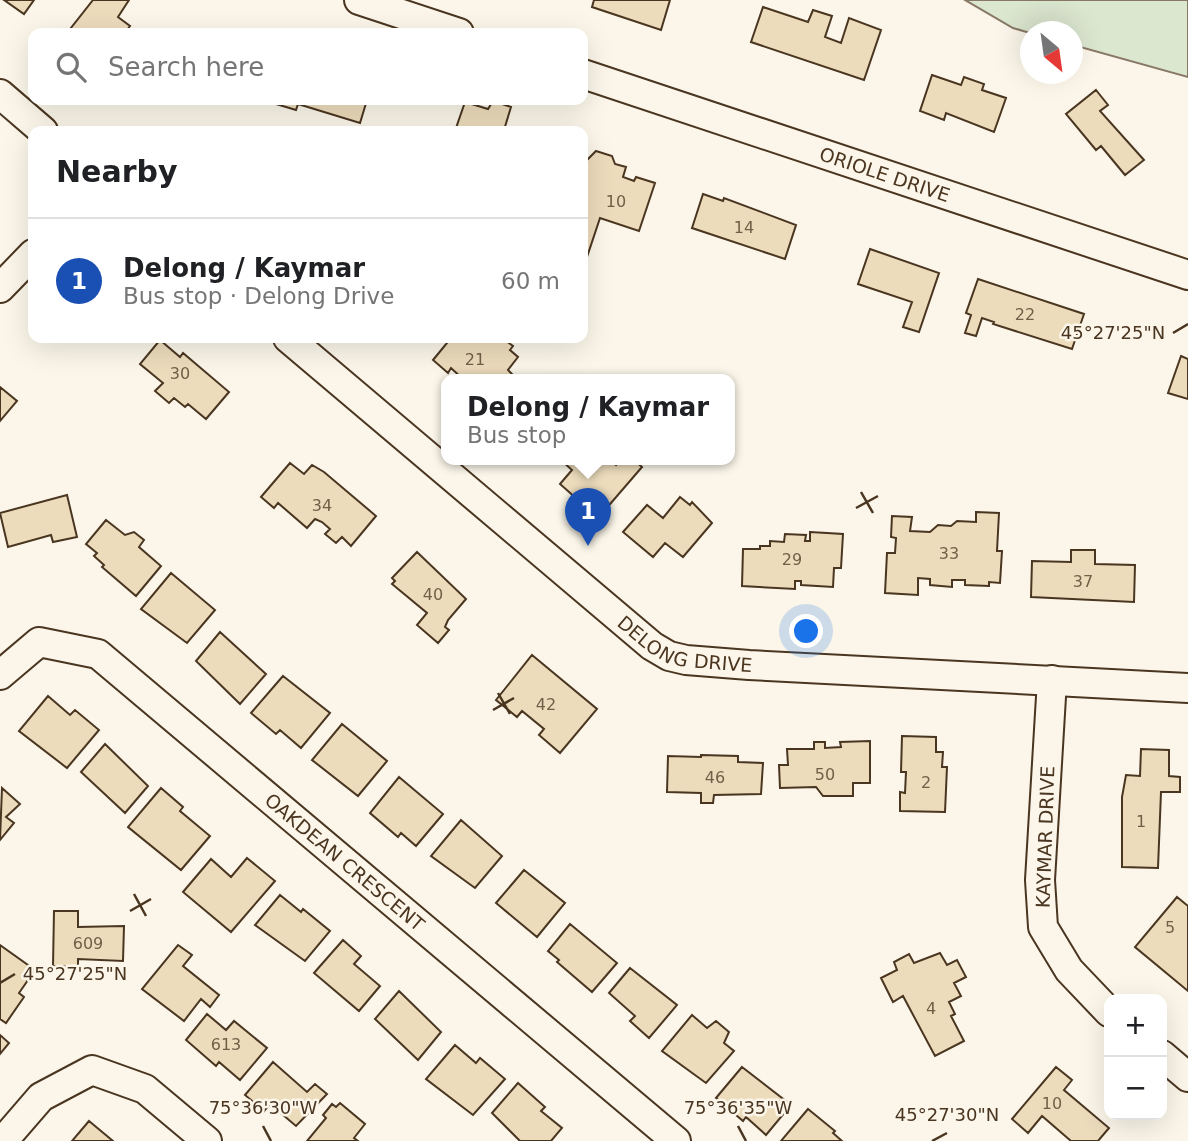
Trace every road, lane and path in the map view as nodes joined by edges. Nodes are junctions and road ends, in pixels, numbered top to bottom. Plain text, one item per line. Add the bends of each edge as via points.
1 (359, 0) edge
2 (444, 28) edge
3 (588, 76) edge
4 (0, 94) edge
5 (38, 126) edge
6 (28, 259) edge
7 (1188, 275) edge
8 (0, 288) edge
9 (294, 343) edge
10 (0, 675) edge
11 (1052, 680) junction
12 (1188, 688) edge
13 (1104, 1007) edge
14 (1164, 1057) edge
15 (1188, 1077) edge
16 (3, 1141) edge
17 (207, 1141) edge
18 (676, 1141) edge

1 - 2 street
3 - 7 street, ORIOLE DRIVE
4 - 5 street
6 - 8 street
9 - 11 street, DELONG DRIVE via 669,656 749,665
10 - 18 street, OAKDEAN CRESCENT via 39,642 97,654
11 - 12 street, DELONG DRIVE
11 - 13 street, KAYMAR DRIVE via 1040,880 1043,928 1069,970
14 - 15 street
16 - 17 street via 41,1097 92,1070 145,1089

